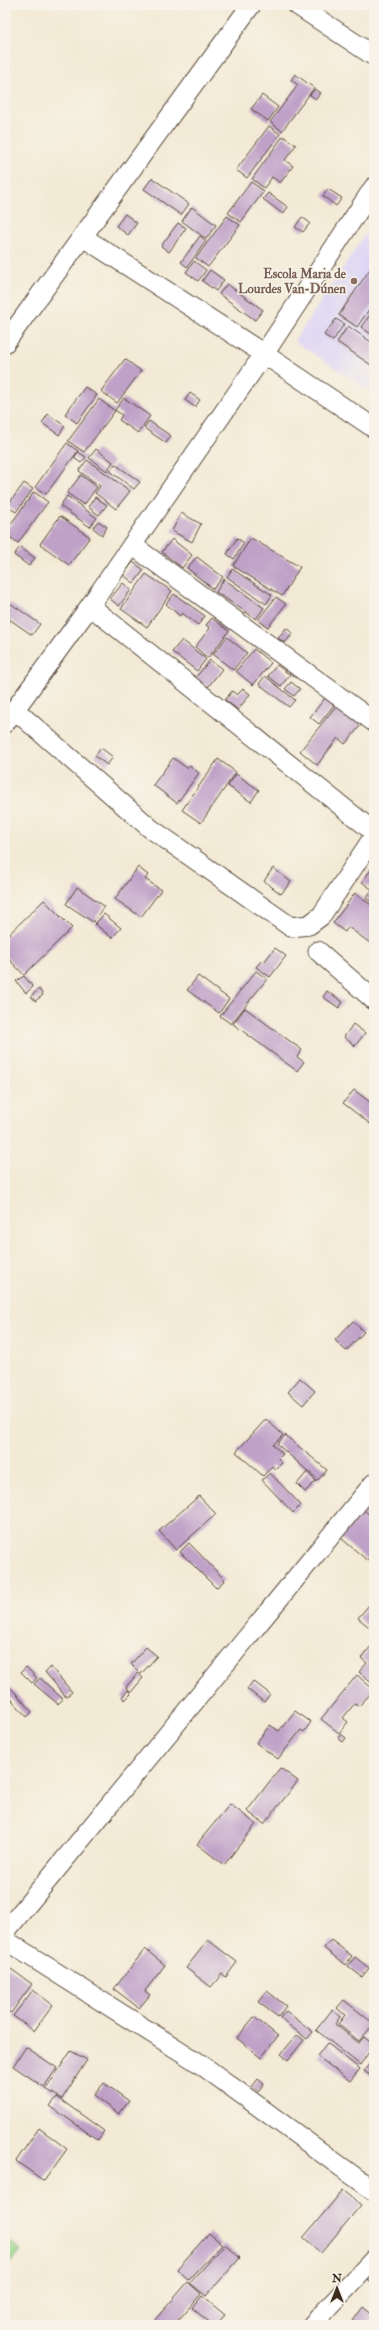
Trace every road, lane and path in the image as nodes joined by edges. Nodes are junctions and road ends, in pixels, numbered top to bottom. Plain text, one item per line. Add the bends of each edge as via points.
1 (251, 5) edge
2 (297, 5) edge
3 (374, 56) edge
4 (374, 187) edge
5 (83, 237) junction
6 (5, 343) edge
7 (264, 354) junction
8 (374, 428) edge
9 (132, 545) junction
10 (90, 606) junction
11 (10, 716) edge
12 (374, 722) edge
13 (374, 832) edge
14 (374, 836) edge
15 (318, 951) dead end
16 (374, 1000) edge
17 (374, 1483) edge
18 (5, 1932) edge
19 (5, 1940) edge
20 (374, 2191) edge
21 (374, 2259) edge
22 (312, 2325) edge

1 - 5 street
2 - 3 street
4 - 7 street
5 - 6 street
5 - 7 street
7 - 8 street
7 - 9 street
9 - 10 street
9 - 12 street
10 - 11 street
10 - 13 street
11 - 14 street via 150,828 291,927 309,925 322,916
15 - 16 street
17 - 18 street
19 - 20 street via 199,2063
21 - 22 street

